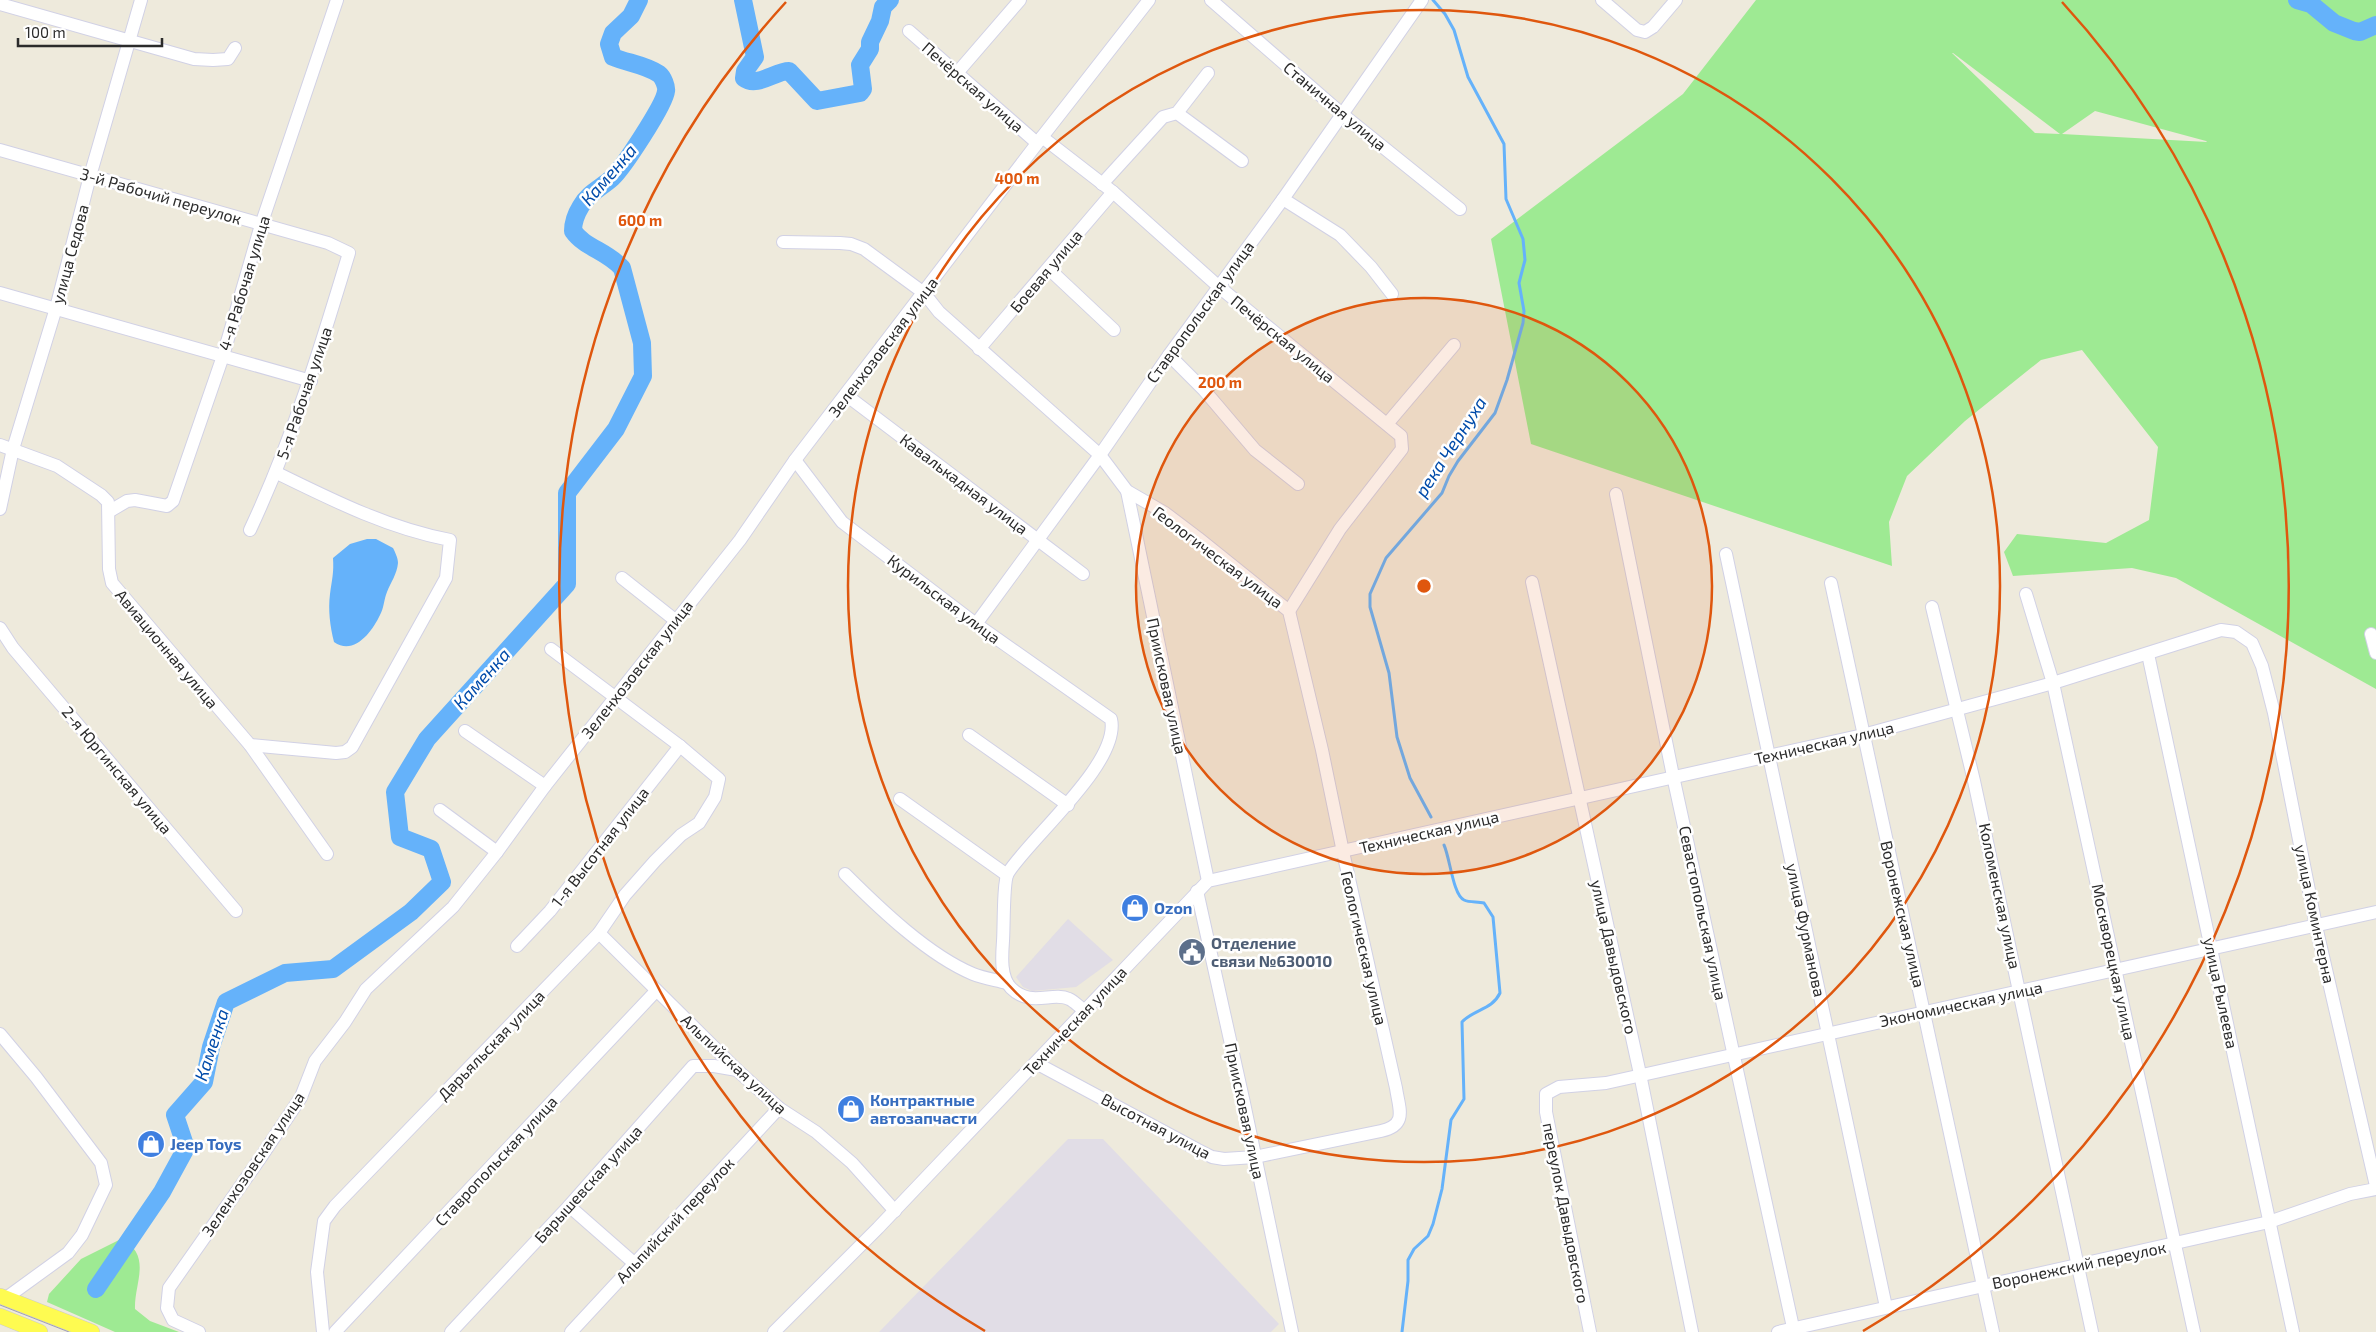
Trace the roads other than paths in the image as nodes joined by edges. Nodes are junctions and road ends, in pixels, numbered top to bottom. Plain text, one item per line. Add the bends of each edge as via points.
1 (141, 0) edge
2 (337, 0) edge
3 (1020, 0) edge
4 (1149, 0) edge
5 (1211, 0) edge
6 (1422, 0) edge
7 (1602, 0) edge
8 (1676, 0) edge
9 (0, 4) edge
10 (909, 31) dead end
11 (129, 42) junction
12 (235, 48) dead end
13 (957, 73) junction
14 (1208, 73) dead end
15 (1177, 113) junction
16 (1342, 114) junction
17 (1039, 140) junction
18 (0, 150) edge
19 (1242, 161) dead end
20 (90, 176) junction
21 (1108, 188) junction
22 (1283, 199) junction
23 (1460, 209) dead end
24 (261, 225) junction
25 (783, 242) dead end
26 (349, 253) joint
27 (1049, 269) junction
28 (1218, 286) junction
29 (0, 293) edge
30 (924, 293) junction
31 (1392, 294) dead end
32 (56, 308) junction
33 (1114, 330) dead end
34 (1454, 345) dead end
35 (979, 349) junction
36 (1169, 355) junction
37 (223, 356) junction
38 (311, 381) junction
39 (846, 395) junction
40 (1387, 424) junction
41 (0, 445) edge
42 (13, 449) junction
43 (1100, 455) junction
44 (795, 460) junction
45 (277, 473) junction
46 (1298, 484) dead end
47 (1127, 491) junction
48 (1616, 494) dead end
49 (0, 509) edge
50 (110, 511) junction
51 (250, 530) dead end
52 (1038, 540) junction
53 (1726, 554) dead end
54 (1083, 574) dead end
55 (622, 578) dead end
56 (1532, 582) dead end
57 (1831, 583) dead end
58 (2026, 594) dead end
59 (1932, 607) dead end
60 (1289, 611) junction
61 (676, 620) junction
62 (976, 624) junction
63 (0, 628) edge
64 (2371, 634) dead end
65 (2252, 643) joint
66 (551, 649) dead end
67 (2376, 653) edge
68 (2148, 654) junction
69 (2053, 683) junction
70 (615, 698) junction
71 (1958, 710) junction
72 (465, 731) dead end
73 (969, 735) dead end
74 (1863, 735) junction
75 (250, 745) junction
76 (680, 746) junction
77 (1769, 756) junction
78 (1674, 776) junction
79 (545, 786) junction
80 (900, 798) dead end
81 (1578, 798) junction
82 (1068, 805) junction
83 (440, 810) dead end
84 (497, 852) junction
85 (1343, 852) junction
86 (327, 854) dead end
87 (846, 874) dead end
88 (1007, 875) junction
89 (1208, 881) junction
90 (1196, 891) junction
91 (236, 911) dead end
92 (2376, 912) edge
93 (2316, 926) junction
94 (599, 933) junction
95 (517, 946) dead end
96 (2212, 949) junction
97 (2116, 969) junction
98 (1007, 983) junction
99 (656, 990) junction
100 (2021, 991) junction
101 (1084, 1010) junction
102 (1925, 1012) junction
103 (1828, 1033) junction
104 (0, 1034) edge
105 (1733, 1054) junction
106 (1036, 1064) junction
107 (738, 1070) junction
108 (1640, 1074) junction
109 (1546, 1094) joint
110 (779, 1108) junction
111 (1398, 1123) joint
112 (1254, 1157) junction
113 (2376, 1187) edge
114 (569, 1206) junction
115 (894, 1211) junction
116 (2269, 1222) junction
117 (2175, 1243) junction
118 (634, 1263) junction
119 (2077, 1264) junction
120 (1983, 1286) junction
121 (3, 1297) edge
122 (1886, 1307) junction
123 (0, 1316) edge
124 (82, 1330) edge
125 (1793, 1330) edge
126 (40, 1332) edge
127 (199, 1332) edge
128 (323, 1332) edge
129 (335, 1332) edge
130 (451, 1332) edge
131 (571, 1332) edge
132 (774, 1332) edge
133 (1292, 1332) edge
134 (1590, 1332) edge
135 (1692, 1332) edge
136 (1778, 1332) edge
137 (1993, 1332) edge
138 (2092, 1332) edge
139 (2194, 1332) edge
140 (2293, 1332) edge

1 - 11 street, улица Седова
2 - 24 street, 4-я Рабочая улица
3 - 13 street
4 - 17 street, Зеленхозовская улица
5 - 16 street, Станичная улица
6 - 16 street, Ставропольская улица
7 - 8 street via 1637,30 1645,32
9 - 11 street
10 - 13 street, Печёрская улица
11 - 12 street via 213,60 228,58
11 - 20 street, улица Седова
13 - 17 street, Печёрская улица
14 - 15 street, Боевая улица
15 - 19 street
15 - 21 street, Боевая улица via 1163,117
16 - 22 street, Ставропольская улица
16 - 23 street, Станичная улица
17 - 21 street, Печёрская улица
17 - 30 street, Зеленхозовская улица
18 - 20 street, 3-й Рабочий переулок
20 - 24 street, 3-й Рабочий переулок
20 - 32 street, улица Седова
21 - 27 street, Боевая улица
21 - 28 street, Печёрская улица
22 - 28 street, Ставропольская улица
22 - 31 street via 1340,235
24 - 26 street, 3-й Рабочий переулок via 328,243
24 - 37 street, 4-я Рабочая улица
25 - 30 street, Геологическая улица via 851,244 864,249
26 - 38 street, 5-я Рабочая улица
27 - 33 street
27 - 35 street, Боевая улица
28 - 36 street, Ставропольская улица
28 - 40 street, Печёрская улица
29 - 32 street
30 - 35 street, Геологическая улица via 939,312
30 - 39 street, Зеленхозовская улица
32 - 37 street
32 - 42 street, улица Седова
34 - 40 street
35 - 43 street, Геологическая улица
36 - 43 street, Ставропольская улица
36 - 46 street via 1255,450
37 - 38 street
37 - 50 street, 4-я Рабочая улица via 172,501 167,506 127,501
38 - 45 street, 5-я Рабочая улица
39 - 44 street, Зеленхозовская улица
39 - 52 street, Кавалькадная улица
40 - 60 street, Печёрская улица via 1401,436 1402,449 1340,529
41 - 42 street
42 - 49 street, улица Седова
42 - 50 street via 57,466 101,495 108,502
43 - 47 street, Геологическая улица
43 - 52 street, Ставропольская улица
44 - 61 street, Зеленхозовская улица via 740,540
44 - 62 street, Курильская улица via 842,522
45 - 51 street, 5-я Рабочая улица
45 - 75 street via 379,521 450,540 446,578 352,747 336,753
47 - 60 street, Геологическая улица via 1198,538
47 - 89 street, Приисковая улица
48 - 78 street, Севастопольская улица
50 - 75 street, Авиационная улица via 109,570 112,583
52 - 54 street, Кавалькадная улица
52 - 62 street, Ставропольская улица
53 - 77 street, улица Фурманова
55 - 61 street
56 - 81 street, улица Давыдовского
57 - 74 street, Воронежская улица
58 - 69 street, Москворецкая улица
59 - 71 street, Коломенская улица
60 - 85 street, Геологическая улица
61 - 70 street, Зеленхозовская улица
62 - 82 street, Курильская улица via 1111,719 1111,739
63 - 91 street, 2-я Юргинская улица via 13,648
64 - 67 street
65 - 68 street, Техническая улица via 2236,632 2221,630
65 - 93 street, улица Коминтерна via 2262,666 2274,712
66 - 70 street
68 - 69 street, Техническая улица
68 - 96 street, улица Рылеева
69 - 71 street, Техническая улица
69 - 97 street, Москворецкая улица
70 - 76 street
70 - 79 street, Зеленхозовская улица
71 - 74 street, Техническая улица
71 - 100 street, Коломенская улица
72 - 79 street
73 - 82 street
74 - 77 street, Техническая улица
74 - 102 street, Воронежская улица
75 - 86 street, Авиационная улица
76 - 94 street, Дарьяльская улица via 719,779 715,797 699,823 681,835 655,861
76 - 95 street, 1-я Высотная улица via 555,904
77 - 78 street, Техническая улица
77 - 103 street, улица Фурманова
78 - 81 street, Техническая улица
78 - 105 street, Севастопольская улица
79 - 84 street, Зеленхозовская улица
80 - 88 street
81 - 85 street, Техническая улица
81 - 108 street, улица Давыдовского
82 - 88 street
83 - 84 street
84 - 127 street, Зеленхозовская улица via 453,907 366,989 315,1061 301,1097 173,1281 167,1308 173,1320
85 - 89 street, Техническая улица
85 - 111 street, Геологическая улица via 1396,1088
87 - 98 street via 889,918 947,960 974,974
88 - 98 street via 1002,960
89 - 90 street, Техническая улица
90 - 101 street, Техническая улица
90 - 112 street, Приисковая улица
92 - 93 street, Экономическая улица
93 - 96 street, Экономическая улица
93 - 113 street, улица Коминтерна
94 - 99 street, Альпийская улица
94 - 128 street, Дарьяльская улица via 324,1221 317,1272
96 - 97 street, Экономическая улица
96 - 116 street, улица Рылеева
97 - 100 street, Экономическая улица
97 - 117 street, Москворецкая улица
98 - 101 street via 1012,990 1024,996 1039,1000 1068,998
99 - 107 street, Альпийская улица
99 - 129 street, Ставропольская улица
100 - 102 street, Экономическая улица
100 - 119 street, Коломенская улица
101 - 106 street, Техническая улица
102 - 103 street, Экономическая улица
102 - 120 street, Воронежская улица
103 - 105 street, Экономическая улица
103 - 122 street, улица Фурманова
104 - 121 street via 101,1163 106,1185 82,1235 68,1253
105 - 108 street, Экономическая улица
105 - 125 street, Севастопольская улица
106 - 112 street, Высотная улица via 1212,1157
106 - 115 street, Техническая улица
107 - 110 street, Альпийская улица
107 - 114 street, Барышевская улица via 693,1066
108 - 109 street, Экономическая улица via 1606,1083 1559,1087
108 - 135 street, улица Давыдовского
109 - 134 street, переулок Давыдовского via 1546,1112
110 - 115 street, Альпийская улица via 816,1132 852,1163
110 - 118 street, Альпийский переулок
111 - 112 street, Высотная улица via 1392,1128
112 - 133 street, Приисковая улица
113 - 116 street, Воронежский переулок
114 - 118 street
114 - 130 street, Барышевская улица
115 - 132 street, Техническая улица
116 - 117 street, Воронежский переулок
116 - 140 street, улица Рылеева
117 - 119 street, Воронежский переулок
117 - 139 street, Москворецкая улица
118 - 131 street, Альпийский переулок
119 - 120 street, Воронежский переулок
119 - 138 street, Коломенская улица
120 - 122 street, Воронежский переулок
120 - 137 street, Воронежская улица
121 - 124 main road
122 - 125 street, Воронежский переулок
123 - 126 main road
125 - 136 street, Воронежский переулок

